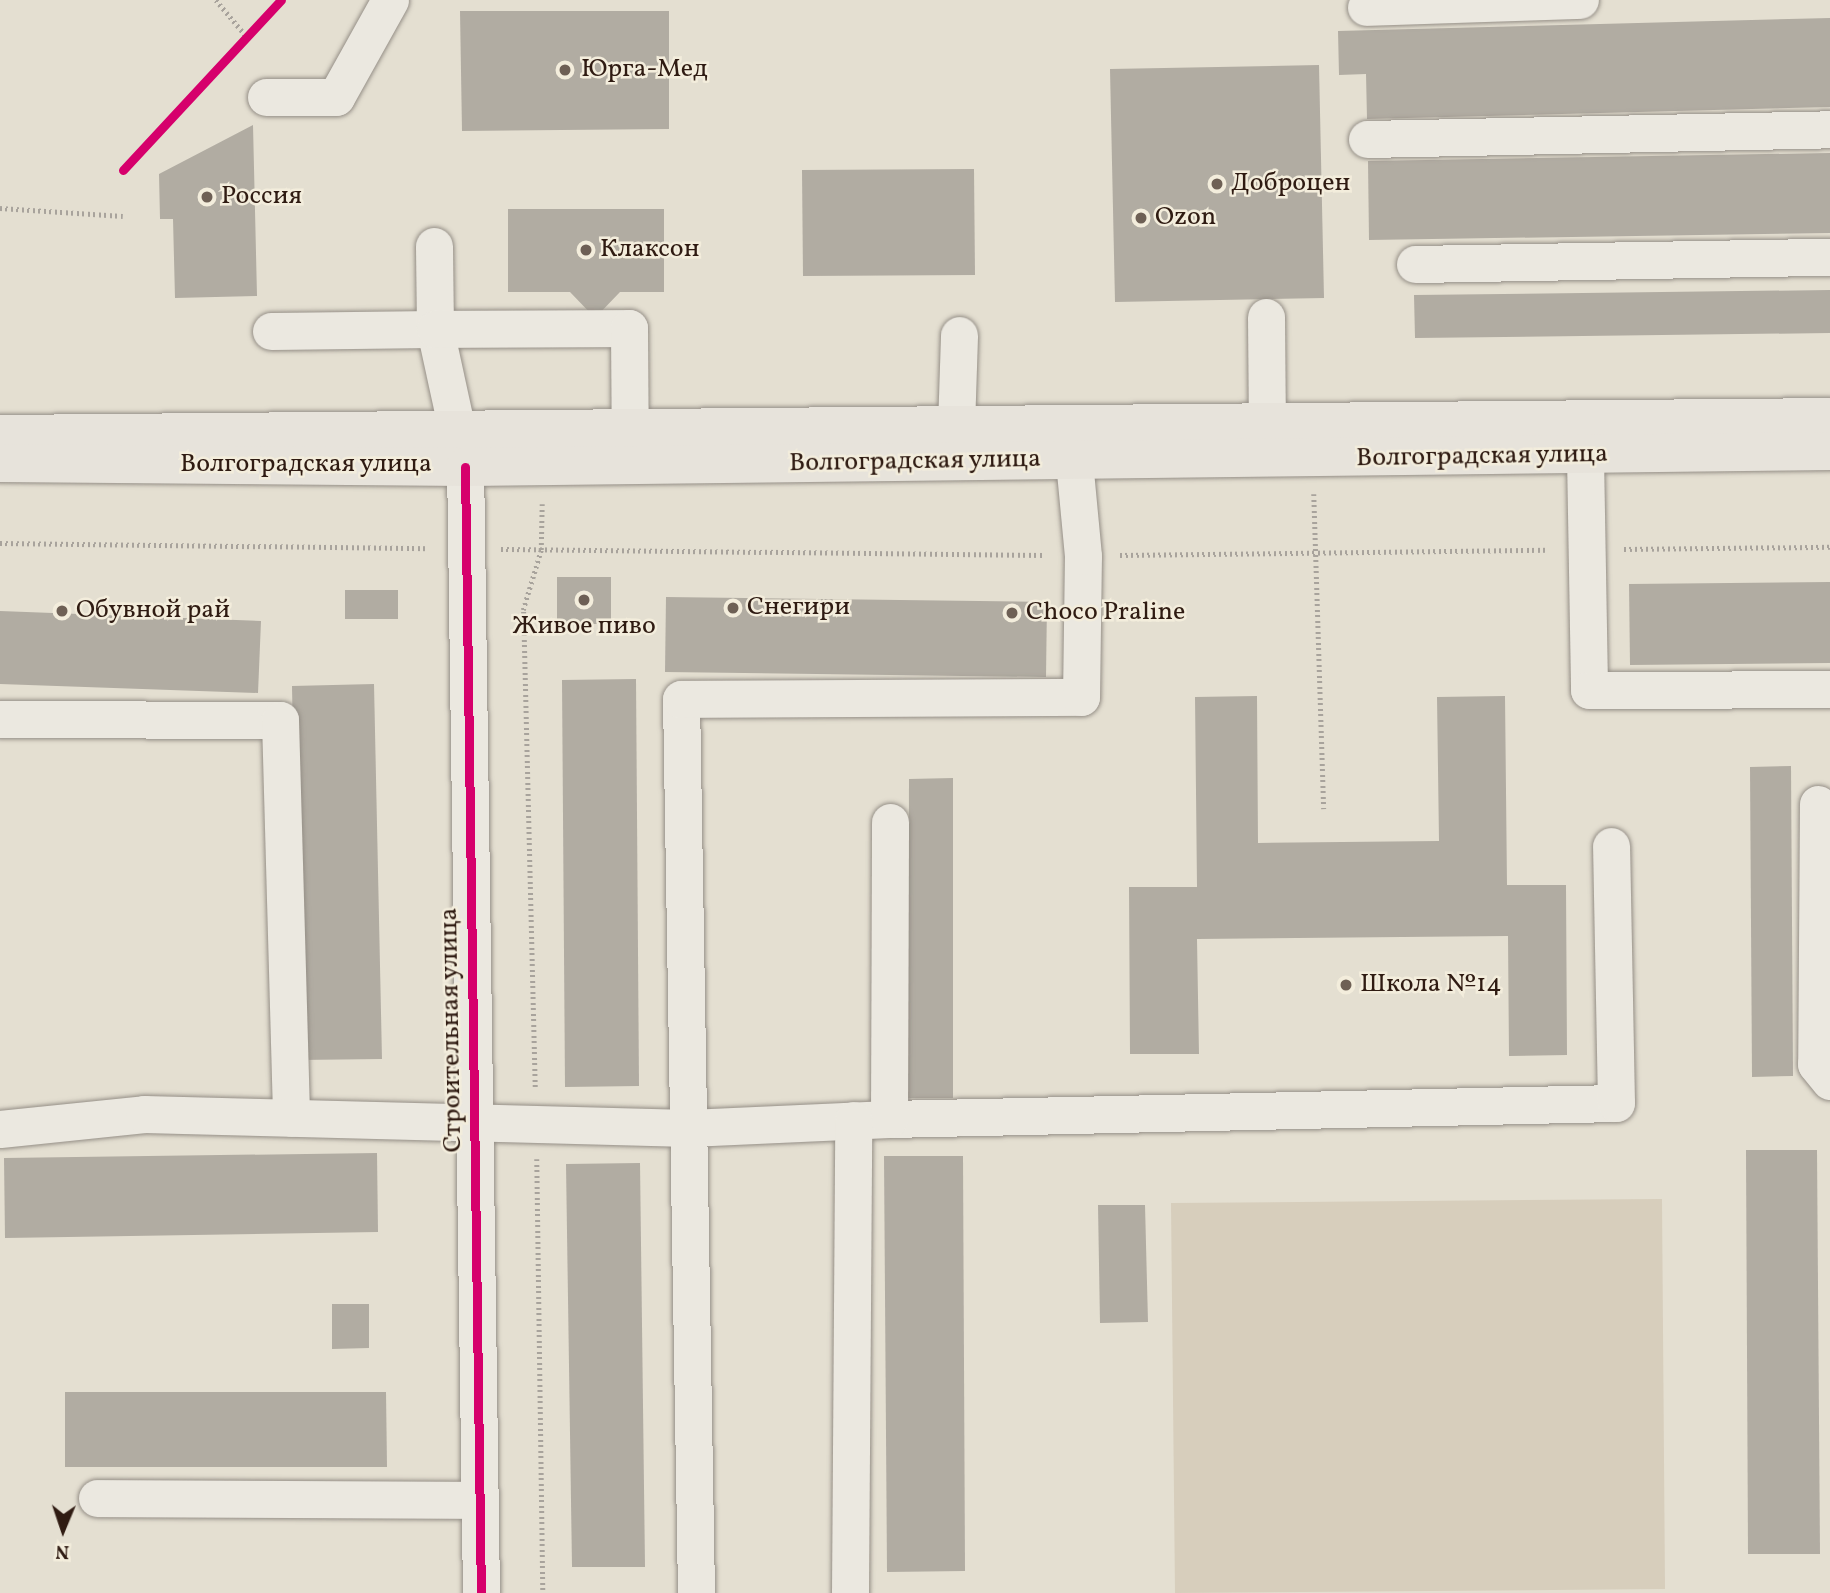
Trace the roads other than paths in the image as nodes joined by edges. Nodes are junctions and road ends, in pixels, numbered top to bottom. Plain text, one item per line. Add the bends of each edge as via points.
1 (390, 0) edge
2 (1580, 0) edge
3 (1366, 7) dead end
4 (266, 97) dead end
5 (1830, 129) edge
6 (1367, 139) dead end
7 (435, 246) dead end
8 (1830, 257) edge
9 (1415, 264) dead end
10 (1266, 317) dead end
11 (435, 329) junction
12 (271, 331) dead end
13 (959, 335) dead end
14 (1830, 417) edge
15 (1267, 422) junction
16 (457, 429) junction
17 (0, 434) edge
18 (955, 443) junction
19 (629, 446) junction
20 (1830, 451) edge
21 (1585, 456) junction
22 (1074, 461) junction
23 (0, 463) edge
24 (465, 467) junction
25 (1830, 689) edge
26 (0, 719) edge
27 (1818, 804) dead end
28 (890, 822) dead end
29 (1611, 846) dead end
30 (1830, 1081) edge
31 (291, 1118) junction
32 (871, 1120) junction
33 (474, 1124) junction
34 (690, 1128) junction
35 (0, 1129) edge
36 (97, 1498) dead end
37 (479, 1500) junction
38 (481, 1593) edge
39 (696, 1593) edge
40 (850, 1593) edge

1 - 4 street via 336,97
2 - 3 street
5 - 6 street
7 - 11 street, Строительная улица
8 - 9 street
10 - 15 street
11 - 12 street
11 - 16 street, Строительная улица
11 - 19 street via 629,328
13 - 18 street
14 - 15 main road
15 - 18 main road
16 - 17 main road
16 - 19 main road
16 - 24 street, Строительная улица
18 - 19 main road, Волгоградская улица
18 - 22 main road, Волгоградская улица
19 - 24 main road, Волгоградская улица via 543,465
20 - 21 main road, Волгоградская улица
21 - 22 main road, Волгоградская улица
21 - 25 street via 1590,690
22 - 34 street via 1083,556 1081,697 681,699
23 - 24 main road, Волгоградская улица
24 - 33 street, Строительная улица
26 - 31 street via 279,720
27 - 30 street via 1816,1063
28 - 32 street
29 - 32 street via 1616,1103
31 - 33 street
31 - 35 street via 144,1114
32 - 34 street
32 - 40 street
33 - 34 street
33 - 37 street, Строительная улица
34 - 39 street
36 - 37 street
37 - 38 street, Строительная улица

